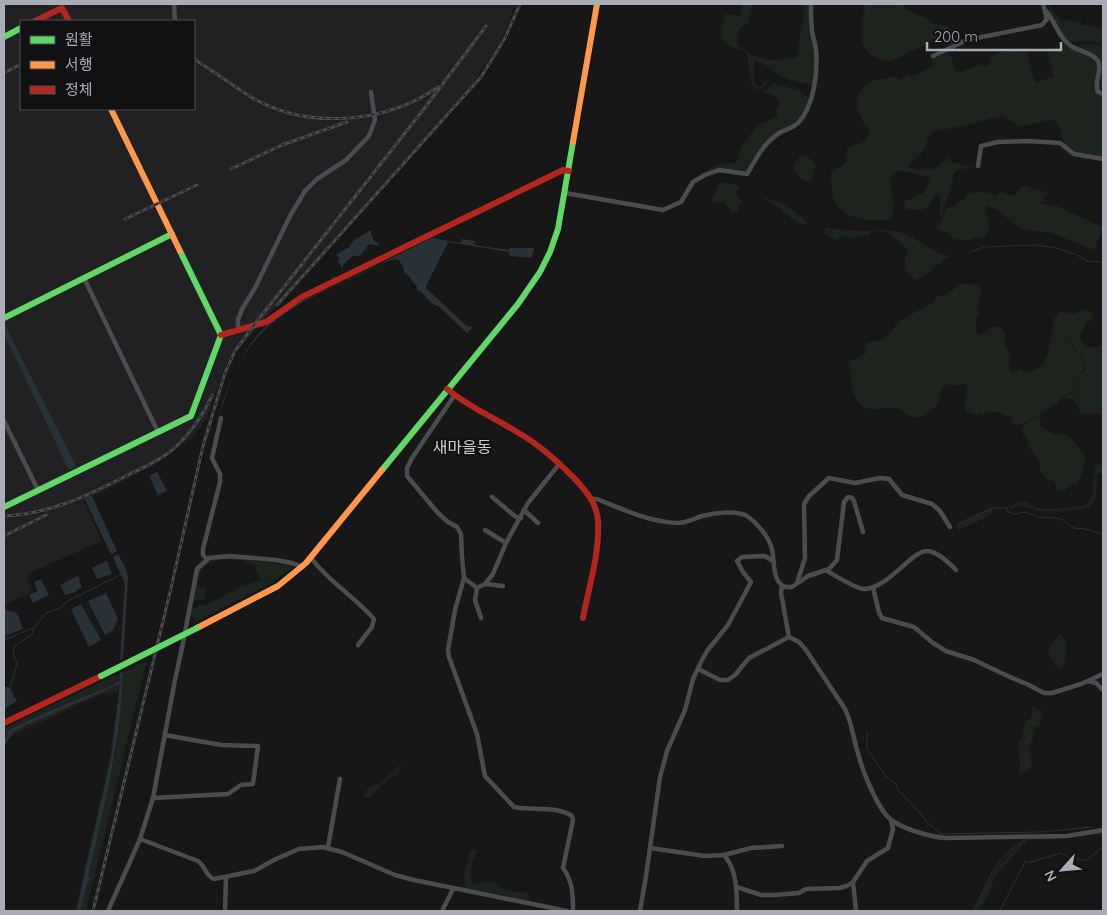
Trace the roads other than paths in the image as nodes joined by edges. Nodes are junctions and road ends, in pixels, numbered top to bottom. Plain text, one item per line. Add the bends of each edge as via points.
1 (174, 4) edge
2 (597, 4) edge
3 (811, 4) edge
4 (1043, 4) edge
5 (61, 6) edge
6 (1044, 10) junction
7 (37, 20) edge
8 (68, 20) edge
9 (175, 20) edge
10 (20, 29) edge
11 (4, 37) edge
12 (933, 56) dead end
13 (371, 92) dead end
14 (1103, 94) edge
15 (111, 110) edge
16 (1103, 159) edge
17 (978, 166) dead end
18 (569, 171) junction
19 (565, 193) junction
20 (172, 234) junction
21 (84, 278) junction
22 (4, 318) edge
23 (238, 330) junction
24 (221, 335) junction
25 (447, 389) junction
26 (454, 396) junction
27 (221, 418) dead end
28 (4, 421) edge
29 (158, 432) junction
30 (560, 463) junction
31 (38, 490) junction
32 (492, 497) dead end
33 (592, 499) junction
34 (4, 507) edge
35 (524, 510) junction
36 (521, 518) junction
37 (538, 523) dead end
38 (950, 527) dead end
39 (485, 530) dead end
40 (862, 532) dead end
41 (506, 544) junction
42 (311, 558) junction
43 (207, 559) junction
44 (773, 561) junction
45 (303, 567) junction
46 (825, 570) junction
47 (956, 570) dead end
48 (464, 578) junction
49 (485, 584) junction
50 (797, 584) junction
51 (502, 586) dead end
52 (782, 586) junction
53 (873, 587) junction
54 (477, 588) junction
55 (481, 618) dead end
56 (583, 618) dead end
57 (789, 637) junction
58 (358, 644) dead end
59 (698, 669) junction
60 (1103, 674) edge
61 (1087, 681) junction
62 (1103, 690) edge
63 (4, 723) edge
64 (165, 735) junction
65 (340, 778) dead end
66 (153, 798) junction
67 (891, 820) junction
68 (1103, 830) edge
69 (140, 838) junction
70 (782, 846) dead end
71 (328, 848) junction
72 (650, 848) junction
73 (724, 855) junction
74 (226, 877) junction
75 (853, 882) junction
76 (737, 888) junction
77 (452, 889) junction
78 (443, 909) dead end
79 (108, 911) edge
80 (225, 911) edge
81 (567, 911) edge
82 (573, 911) edge
83 (640, 911) edge
84 (736, 911) edge
85 (856, 911) edge

1 - 9 street
2 - 18 street
3 - 19 street via 816,69 808,106 794,127 781,132 760,152 747,174 719,170 705,175 693,182 681,202 663,210
4 - 6 street
5 - 7 street
5 - 8 street
6 - 12 street via 1047,19 1042,25 967,40
6 - 14 street via 1070,45 1097,60 1100,70 1096,88
10 - 11 street
13 - 23 street via 375,120 368,136 346,160 317,179 305,192 242,309
15 - 20 street
16 - 17 street via 1074,154 1060,143 998,142 981,146
18 - 19 street
18 - 23 street via 563,170 310,293 266,322
19 - 25 street via 552,249 539,274
20 - 21 street
20 - 24 street
21 - 22 street
21 - 29 street
23 - 24 street
24 - 29 street via 191,416
25 - 26 street
25 - 42 street
26 - 30 street via 530,439
26 - 48 street via 412,458 407,476 438,513 460,530
27 - 43 street via 212,458 220,474 220,482 203,549
28 - 31 street
29 - 31 street
30 - 33 street
30 - 35 street
31 - 34 street
32 - 36 street
33 - 44 street via 673,523 713,514 745,515 770,542
33 - 56 street via 597,514 597,534
35 - 36 street
35 - 37 street
36 - 41 street
38 - 50 street via 936,507 902,495 889,479 855,483 829,478 804,504 805,558
39 - 41 street
40 - 46 street via 854,500 850,496 844,502 837,560
41 - 49 street
42 - 45 street
42 - 58 street via 330,580 374,619 372,627
43 - 45 street via 230,556 276,560
43 - 64 street via 195,576
44 - 52 street via 774,572
44 - 59 street via 765,556 742,557 737,561 751,582 732,620
45 - 63 street, bridge via 278,586
46 - 50 street
46 - 53 street via 858,588
47 - 53 street via 928,551
48 - 54 street
48 - 82 street via 448,650 477,734 483,770 486,778 514,808 543,808 572,816 563,868 572,886
49 - 51 street
49 - 54 street
50 - 52 street via 788,588
52 - 57 street
53 - 61 street via 882,618 914,627 949,652 974,660 1044,693
54 - 55 street via 475,600
57 - 59 street via 749,658 728,680 720,680
57 - 67 street via 806,650 845,709 866,776
59 - 72 street via 662,766
60 - 61 street
61 - 62 street via 1096,683
64 - 66 street
64 - 66 street via 221,745 258,746 253,784 241,785 228,794
65 - 71 street
66 - 69 street
67 - 68 street via 928,836 946,838 1057,836
67 - 75 street via 893,829 888,848 867,861
69 - 74 street via 198,861 212,878
69 - 79 street
70 - 73 street via 752,848
71 - 74 street via 299,849 254,871
71 - 77 street via 394,874
72 - 73 street via 705,856
72 - 83 street
73 - 76 street via 730,862
74 - 80 street
75 - 76 street via 839,888 806,889 799,893 774,895
75 - 85 street
76 - 84 street
77 - 78 street
77 - 81 street

